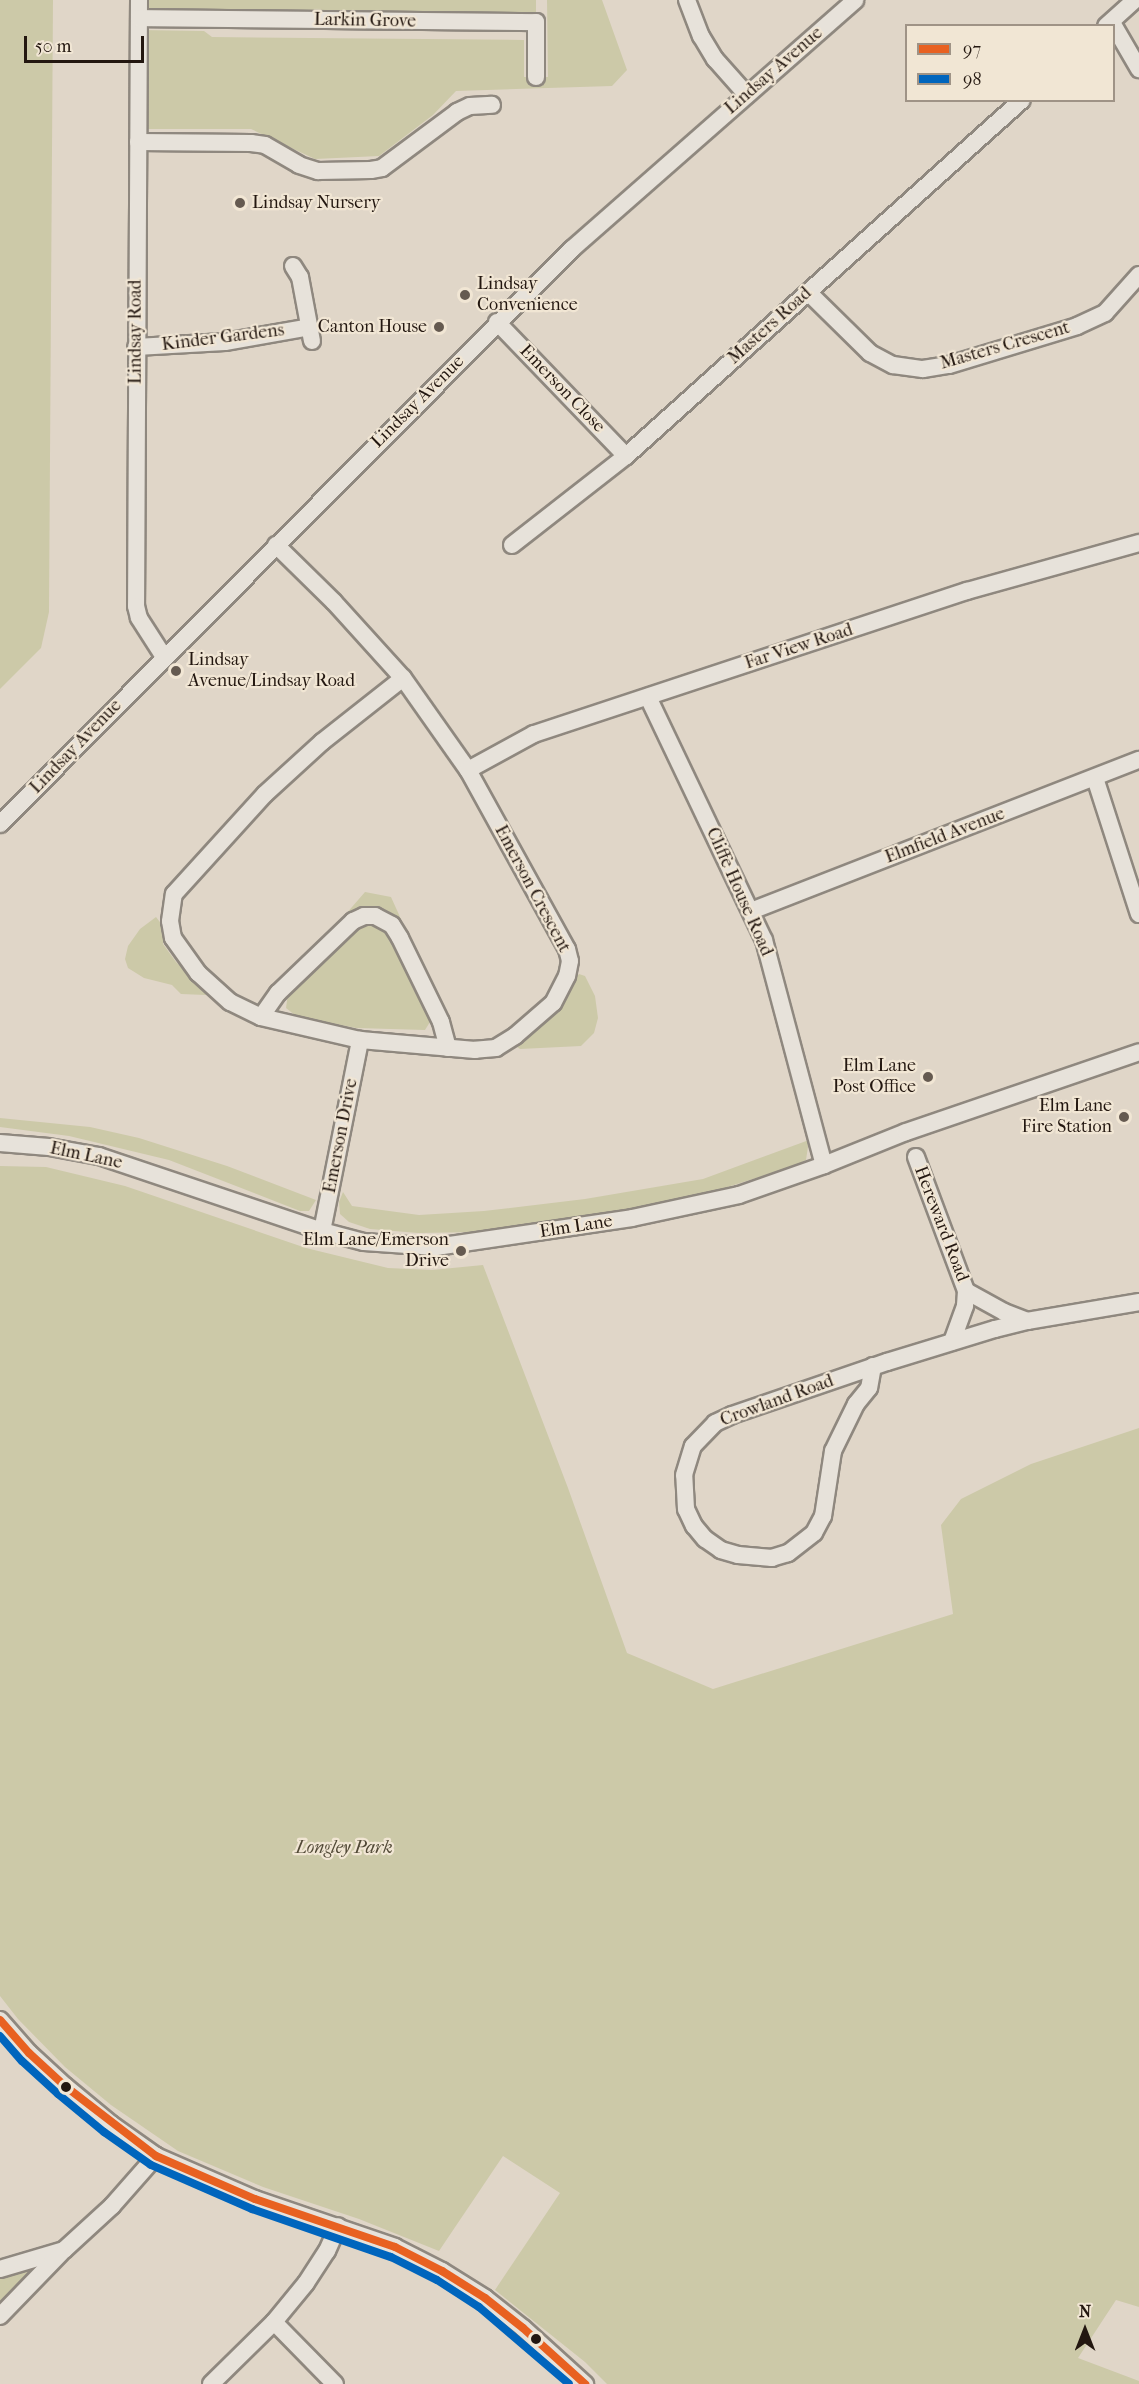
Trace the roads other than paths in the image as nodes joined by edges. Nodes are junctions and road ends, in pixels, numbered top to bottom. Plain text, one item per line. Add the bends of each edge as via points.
1 (139, 0) edge
2 (687, 0) edge
3 (855, 0) edge
4 (1135, 0) edge
5 (139, 18) junction
6 (1112, 24) edge
7 (1115, 31) edge
8 (1139, 69) edge
9 (536, 77) dead end
10 (747, 95) junction
11 (1020, 102) edge
12 (492, 105) dead end
13 (138, 142) junction
14 (293, 266) dead end
15 (1139, 275) edge
16 (808, 291) junction
17 (497, 322) junction
18 (136, 347) junction
19 (626, 456) junction
20 (1139, 543) edge
21 (276, 545) junction
22 (512, 545) dead end
23 (164, 657) junction
24 (402, 678) junction
25 (648, 697) junction
26 (1139, 760) edge
27 (468, 770) junction
28 (1095, 778) junction
29 (0, 824) edge
30 (751, 911) junction
31 (1139, 914) edge
32 (261, 1017) junction
33 (360, 1040) junction
34 (448, 1048) junction
35 (1139, 1052) edge
36 (0, 1143) edge
37 (916, 1157) dead end
38 (825, 1165) junction
39 (322, 1231) junction
40 (966, 1291) junction
41 (1139, 1302) edge
42 (1027, 1321) junction
43 (952, 1342) junction
44 (873, 1366) junction
45 (0, 2020) edge
46 (156, 2156) junction
47 (338, 2226) junction
48 (64, 2250) junction
49 (0, 2269) edge
50 (0, 2316) edge
51 (274, 2322) junction
52 (211, 2384) edge
53 (335, 2384) edge
54 (585, 2384) edge

1 - 5 street, Lindsay Road
2 - 10 street via 705,44
3 - 10 street, Lindsay Avenue
4 - 6 street
5 - 9 street, Larkin Grove via 536,22
5 - 13 street, Lindsay Road
7 - 8 street
10 - 17 street, Lindsay Avenue via 572,249
11 - 16 street, Masters Road
12 - 13 street via 470,106 456,112 382,168 371,170 318,171 265,145 251,143
13 - 18 street, Lindsay Road
14 - 18 street, Kinder Gardens via 300,277 311,334
15 - 16 street, Masters Crescent via 1105,313 1077,326 949,365 923,369 893,365 870,353
16 - 19 street, Masters Road
17 - 19 street, Emerson Close
17 - 21 street, Lindsay Avenue
18 - 23 street, Lindsay Road via 136,606 139,618
19 - 22 street, Masters Road
20 - 25 street, Far View Road via 967,591
21 - 23 street, Lindsay Avenue
21 - 24 street, Emerson Crescent
23 - 29 street, Lindsay Avenue
24 - 27 street, Emerson Crescent
24 - 32 street, Emerson Crescent via 265,794 174,894 170,921 173,939 183,956 230,1002
25 - 27 street, Far View Road via 534,734
25 - 30 street, Cliffe House Road
26 - 28 street, Elmfield Avenue
27 - 34 street, Emerson Crescent via 560,933 570,961 553,1003 515,1036 496,1048
28 - 30 street, Elmfield Avenue
28 - 31 street
30 - 38 street, Cliffe House Road via 764,940
32 - 33 street, Emerson Crescent
32 - 34 street via 278,993 353,921 375,916 392,925 400,939 441,1023
33 - 34 street, Emerson Crescent
33 - 39 street, Emerson Drive
35 - 38 street, Elm Lane via 906,1132
36 - 39 street, Elm Lane via 99,1156
37 - 40 street, Hereward Road
38 - 39 street, Elm Lane via 739,1195 684,1209 479,1242 400,1246
40 - 42 street, Hereward Road
40 - 43 street, Hereward Road via 966,1306
41 - 42 street
42 - 43 street
43 - 44 street, Crowland Road
44 - 44 street, Crowland Road via 732,1415 703,1433 687,1460 684,1490 686,1509 705,1539 738,1555 772,1558 788,1553 814,1533 823,1516 833,1451 856,1404 869,1388
45 - 46 street via 65,2086
46 - 47 street via 255,2199
46 - 48 street via 112,2206
47 - 51 street via 306,2283
47 - 54 street via 395,2247 468,2287 523,2328
48 - 49 street
48 - 50 street
51 - 52 street
51 - 53 street

